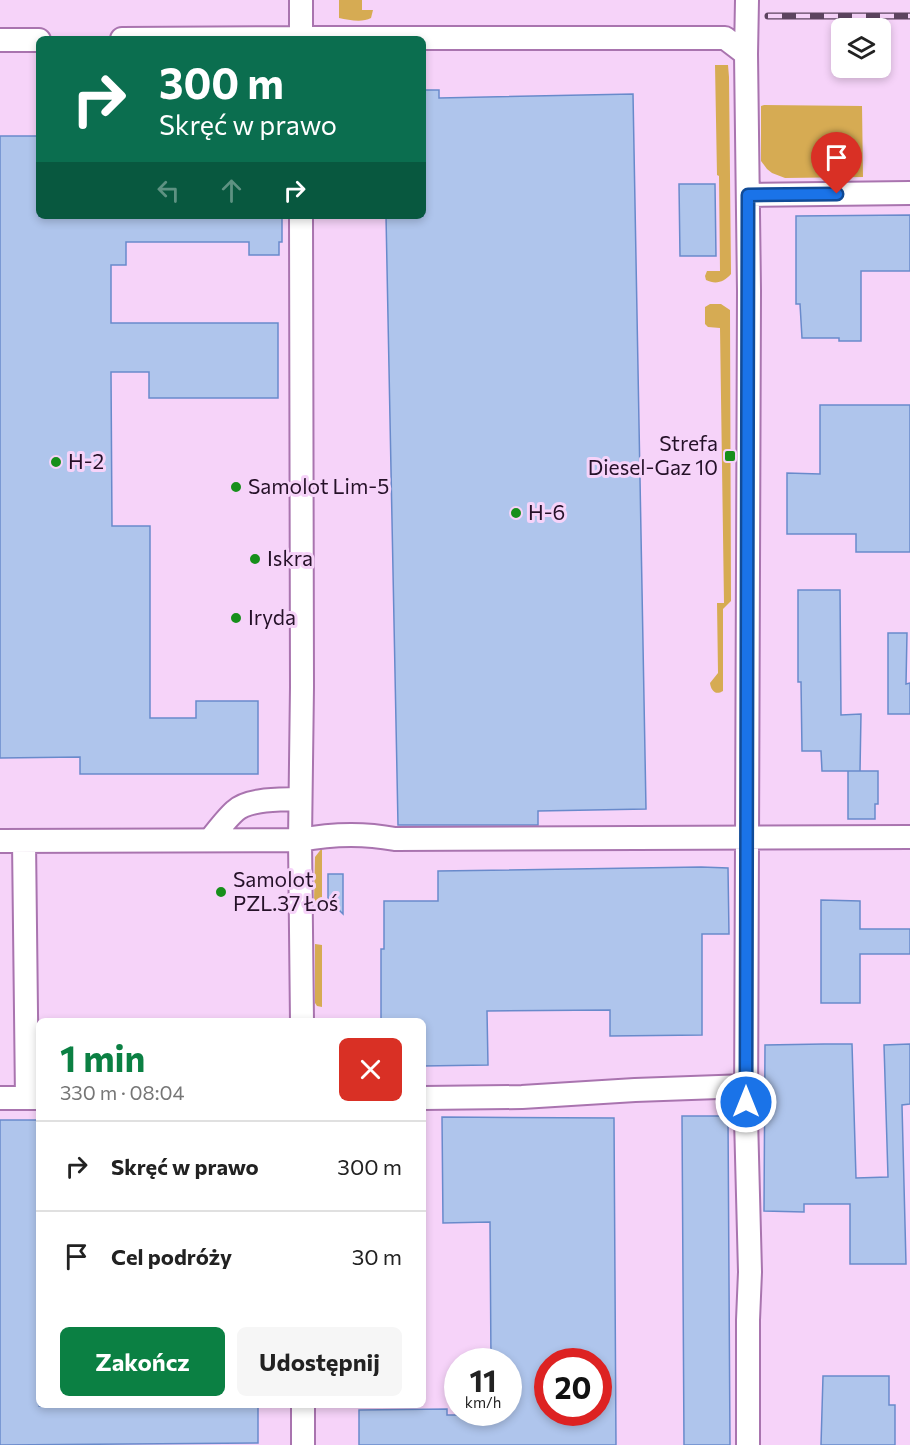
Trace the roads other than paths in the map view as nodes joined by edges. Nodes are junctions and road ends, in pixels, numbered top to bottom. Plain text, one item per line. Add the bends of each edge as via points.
1 (301, 0) edge
2 (747, 0) edge
3 (301, 36) edge
4 (426, 38) edge
5 (0, 40) edge
6 (36, 40) edge
7 (747, 54) junction
8 (910, 193) edge
9 (748, 195) junction
10 (302, 219) edge
11 (300, 799) junction
12 (747, 837) junction
13 (910, 837) edge
14 (210, 840) junction
15 (300, 840) junction
16 (0, 841) edge
17 (24, 841) junction
18 (302, 1018) edge
19 (747, 1086) junction
20 (0, 1098) edge
21 (33, 1098) edge
22 (426, 1098) edge
23 (303, 1408) edge
24 (303, 1445) edge
25 (748, 1445) edge

1 - 3 lane
2 - 7 lane
4 - 7 lane via 725,39
5 - 6 lane
7 - 9 lane
8 - 9 lane
9 - 12 lane
10 - 11 lane
11 - 14 lane via 245,805 234,811
11 - 15 lane
12 - 13 lane
12 - 15 lane via 395,839 325,835
12 - 19 lane
14 - 15 lane
14 - 17 lane
15 - 18 lane
16 - 17 lane
17 - 21 lane
19 - 22 lane
19 - 25 lane
20 - 21 lane
23 - 24 lane

